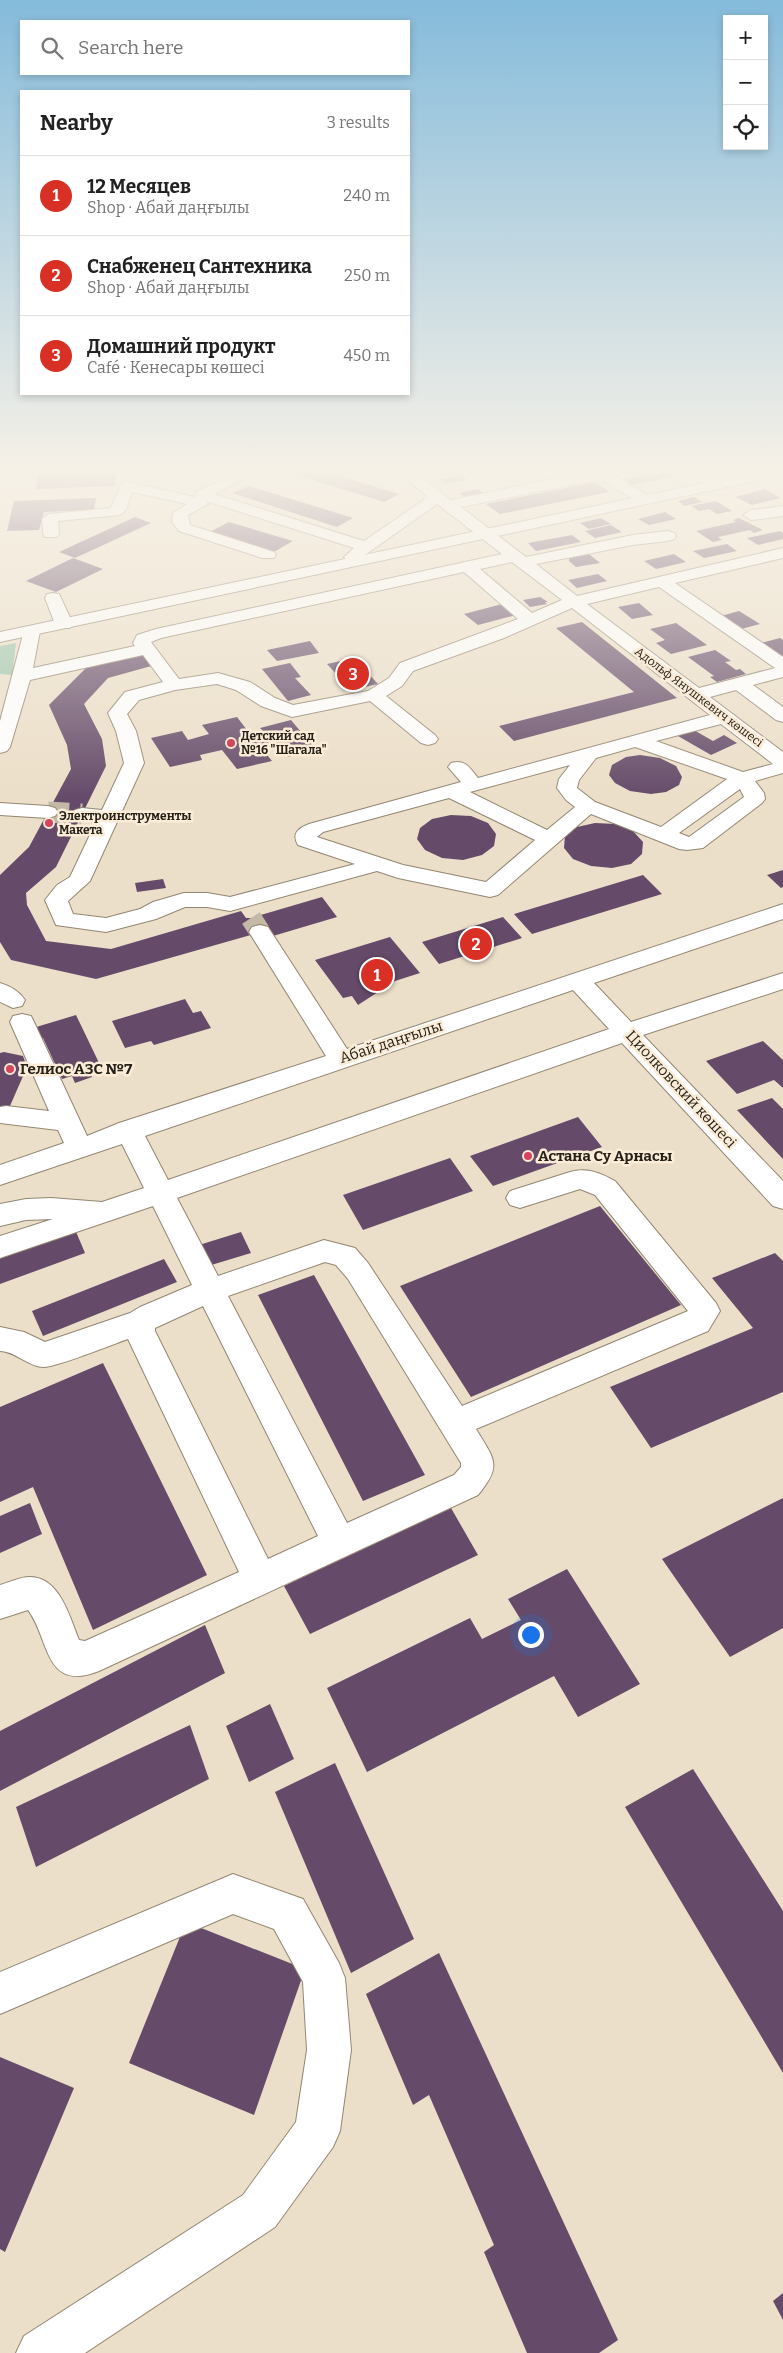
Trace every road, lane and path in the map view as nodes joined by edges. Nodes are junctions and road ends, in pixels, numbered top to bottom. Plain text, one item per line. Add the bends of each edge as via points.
1 (277, 578) edge
2 (414, 578) edge
3 (482, 578) edge
4 (542, 578) edge
5 (675, 578) edge
6 (661, 581) junction
7 (53, 598) dead end
8 (572, 602) junction
9 (530, 620) junction
10 (64, 624) junction
11 (31, 631) junction
12 (0, 637) edge
13 (147, 649) junction
14 (783, 665) edge
15 (783, 671) edge
16 (23, 676) junction
17 (739, 683) junction
18 (174, 685) junction
19 (374, 695) junction
20 (696, 695) junction
21 (783, 716) edge
22 (724, 717) junction
23 (428, 739) dead end
24 (636, 741) junction
25 (0, 747) edge
26 (589, 754) junction
27 (782, 760) edge
28 (458, 767) dead end
29 (742, 778) junction
30 (475, 786) junction
31 (452, 792) junction
32 (588, 806) junction
33 (0, 808) edge
34 (48, 812) tunnel mouth
35 (82, 814) tunnel mouth
36 (110, 817) junction
37 (549, 839) junction
38 (378, 864) junction
39 (783, 911) edge
40 (251, 917) junction
41 (577, 980) junction
42 (783, 981) edge
43 (12, 1004) edge
44 (627, 1032) junction
45 (341, 1059) junction
46 (6, 1115) dead end
47 (68, 1122) junction
48 (128, 1130) junction
49 (79, 1147) junction
50 (0, 1175) edge
51 (161, 1192) junction
52 (520, 1198) dead end
53 (783, 1199) edge
54 (103, 1214) junction
55 (0, 1215) edge
56 (0, 1247) edge
57 (211, 1290) junction
58 (141, 1322) junction
59 (0, 1339) edge
60 (456, 1423) junction
61 (339, 1542) junction
62 (260, 1579) junction
63 (0, 1602) edge
64 (0, 1993) edge
65 (40, 2353) edge

1 - 10 street
2 - 13 street via 156,634 143,639
3 - 9 street
4 - 8 street, Адольф Янушкевич көшесі
5 - 6 street
6 - 8 street
6 - 14 street
7 - 10 street
8 - 9 street
8 - 20 street, Адольф Янушкевич көшесі
9 - 19 street via 406,667 396,682
10 - 11 street
11 - 12 street
11 - 16 street
13 - 16 street
13 - 18 street
15 - 17 street
16 - 25 street via 12,719
17 - 20 street
17 - 21 street
18 - 19 street via 218,678 243,686 268,702 292,711
18 - 36 street via 132,696 117,713 126,731 134,762
19 - 23 street
20 - 22 street, Адольф Янушкевич көшесі
22 - 24 street
22 - 27 street, Адольф Янушкевич көшесі
24 - 26 street
24 - 29 street
26 - 30 street
26 - 32 street via 569,779 567,788
27 - 29 street
28 - 30 street
29 - 32 street via 754,792 755,799 695,843 686,844
30 - 31 street
31 - 37 street
31 - 38 street via 306,833 306,840
32 - 37 street
33 - 34 street
35 - 36 street
36 - 40 street via 79,881 64,890 56,900 64,920 106,924 148,914 184,900 230,904
37 - 38 street via 490,890
38 - 40 street
39 - 41 street, Абай даңғылы
40 - 45 street
41 - 44 street, Циолковский көшесі
41 - 45 street, Абай даңғылы
42 - 44 street
43 - 47 street
44 - 51 street
44 - 53 street, Циолковский көшесі
45 - 48 street, Абай даңғылы
46 - 47 street
47 - 49 street
48 - 49 street, Абай даңғылы
48 - 51 street
49 - 50 street, Абай даңғылы
51 - 54 street
51 - 57 street
52 - 60 street via 580,1180 605,1188 705,1311 697,1322
54 - 55 street via 47,1207
54 - 56 street
57 - 58 street
57 - 60 street via 324,1251 345,1256 358,1271
57 - 61 street
58 - 59 street via 44,1355 33,1354 10,1338
58 - 62 street via 140,1331
60 - 61 street via 478,1461 476,1473 466,1485
61 - 62 street
62 - 63 street via 86,1659 72,1658 65,1652 43,1600 36,1594
64 - 65 street via 234,1894 288,1914 324,1978 329,2050 317,2131 259,2211

